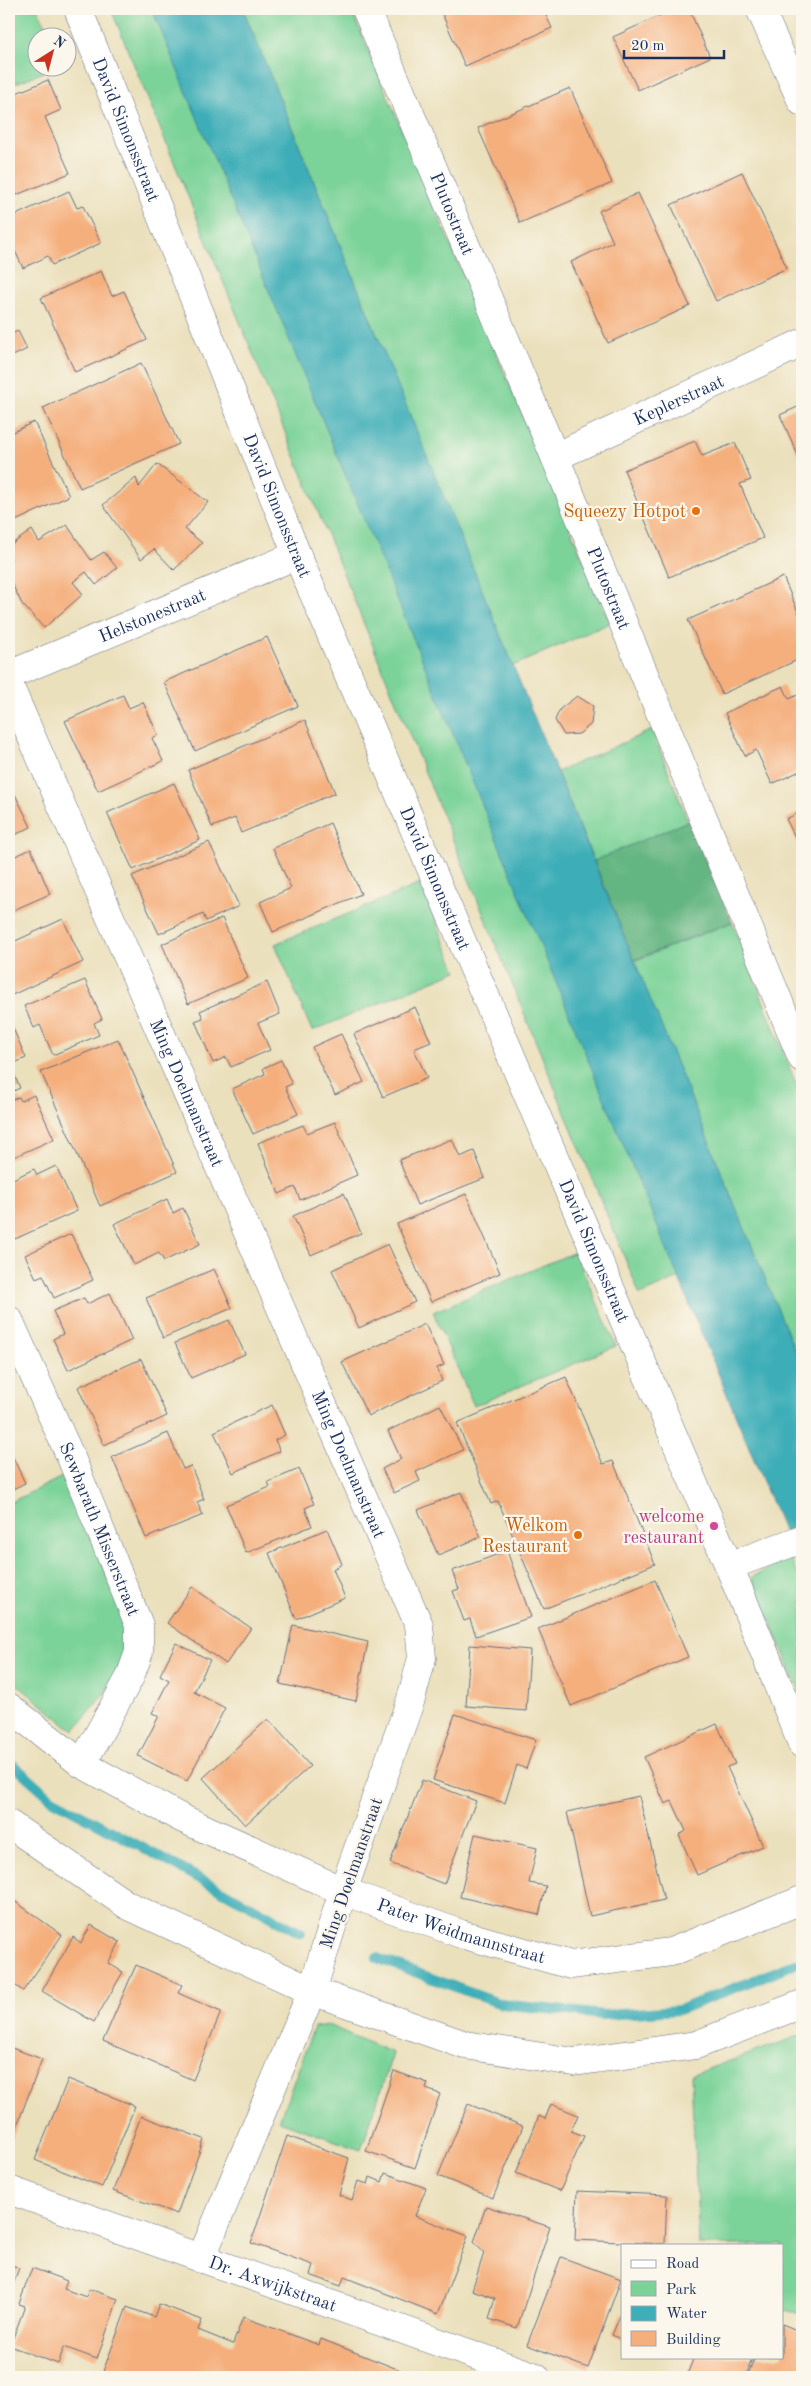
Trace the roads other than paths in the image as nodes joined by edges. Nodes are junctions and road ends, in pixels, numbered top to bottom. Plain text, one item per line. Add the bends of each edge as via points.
1 (78, 9) edge
2 (366, 9) edge
3 (760, 9) edge
4 (802, 102) edge
5 (802, 343) edge
6 (555, 457) junction
7 (297, 556) junction
8 (9, 675) edge
9 (9, 685) edge
10 (802, 1058) edge
11 (9, 1320) edge
12 (802, 1539) edge
13 (729, 1566) junction
14 (9, 1707) edge
15 (802, 1744) edge
16 (82, 1764) junction
17 (9, 1824) edge
18 (343, 1891) junction
19 (802, 1900) edge
20 (312, 1991) junction
21 (802, 2004) edge
22 (9, 2190) edge
23 (201, 2259) junction
24 (536, 2377) edge

1 - 7 street, David Simonsstraat
2 - 6 street, Plutostraat
3 - 4 street
5 - 6 street, Keplerstraat
6 - 10 street, Plutostraat
7 - 8 street, Helstonestraat
7 - 13 street, David Simonsstraat
9 - 18 street, Ming Doelmanstraat via 419,1625 422,1658 411,1699
11 - 16 street, Sewbarath Misserstraat via 72,1460 139,1625 139,1652 130,1678
12 - 13 street
13 - 15 street, David Simonsstraat
14 - 16 street, Pater Weidmannstraat
16 - 18 street, Pater Weidmannstraat via 181,1818
17 - 20 street via 126,1905
18 - 19 street, Pater Weidmannstraat via 461,1934 571,1965 671,1952
18 - 20 street, Ming Doelmanstraat
20 - 21 street via 465,2045 574,2062 696,2045
20 - 23 street, Ming Doelmanstraat
22 - 23 street, Dr. Axwijkstraat
23 - 24 street, Dr. Axwijkstraat

